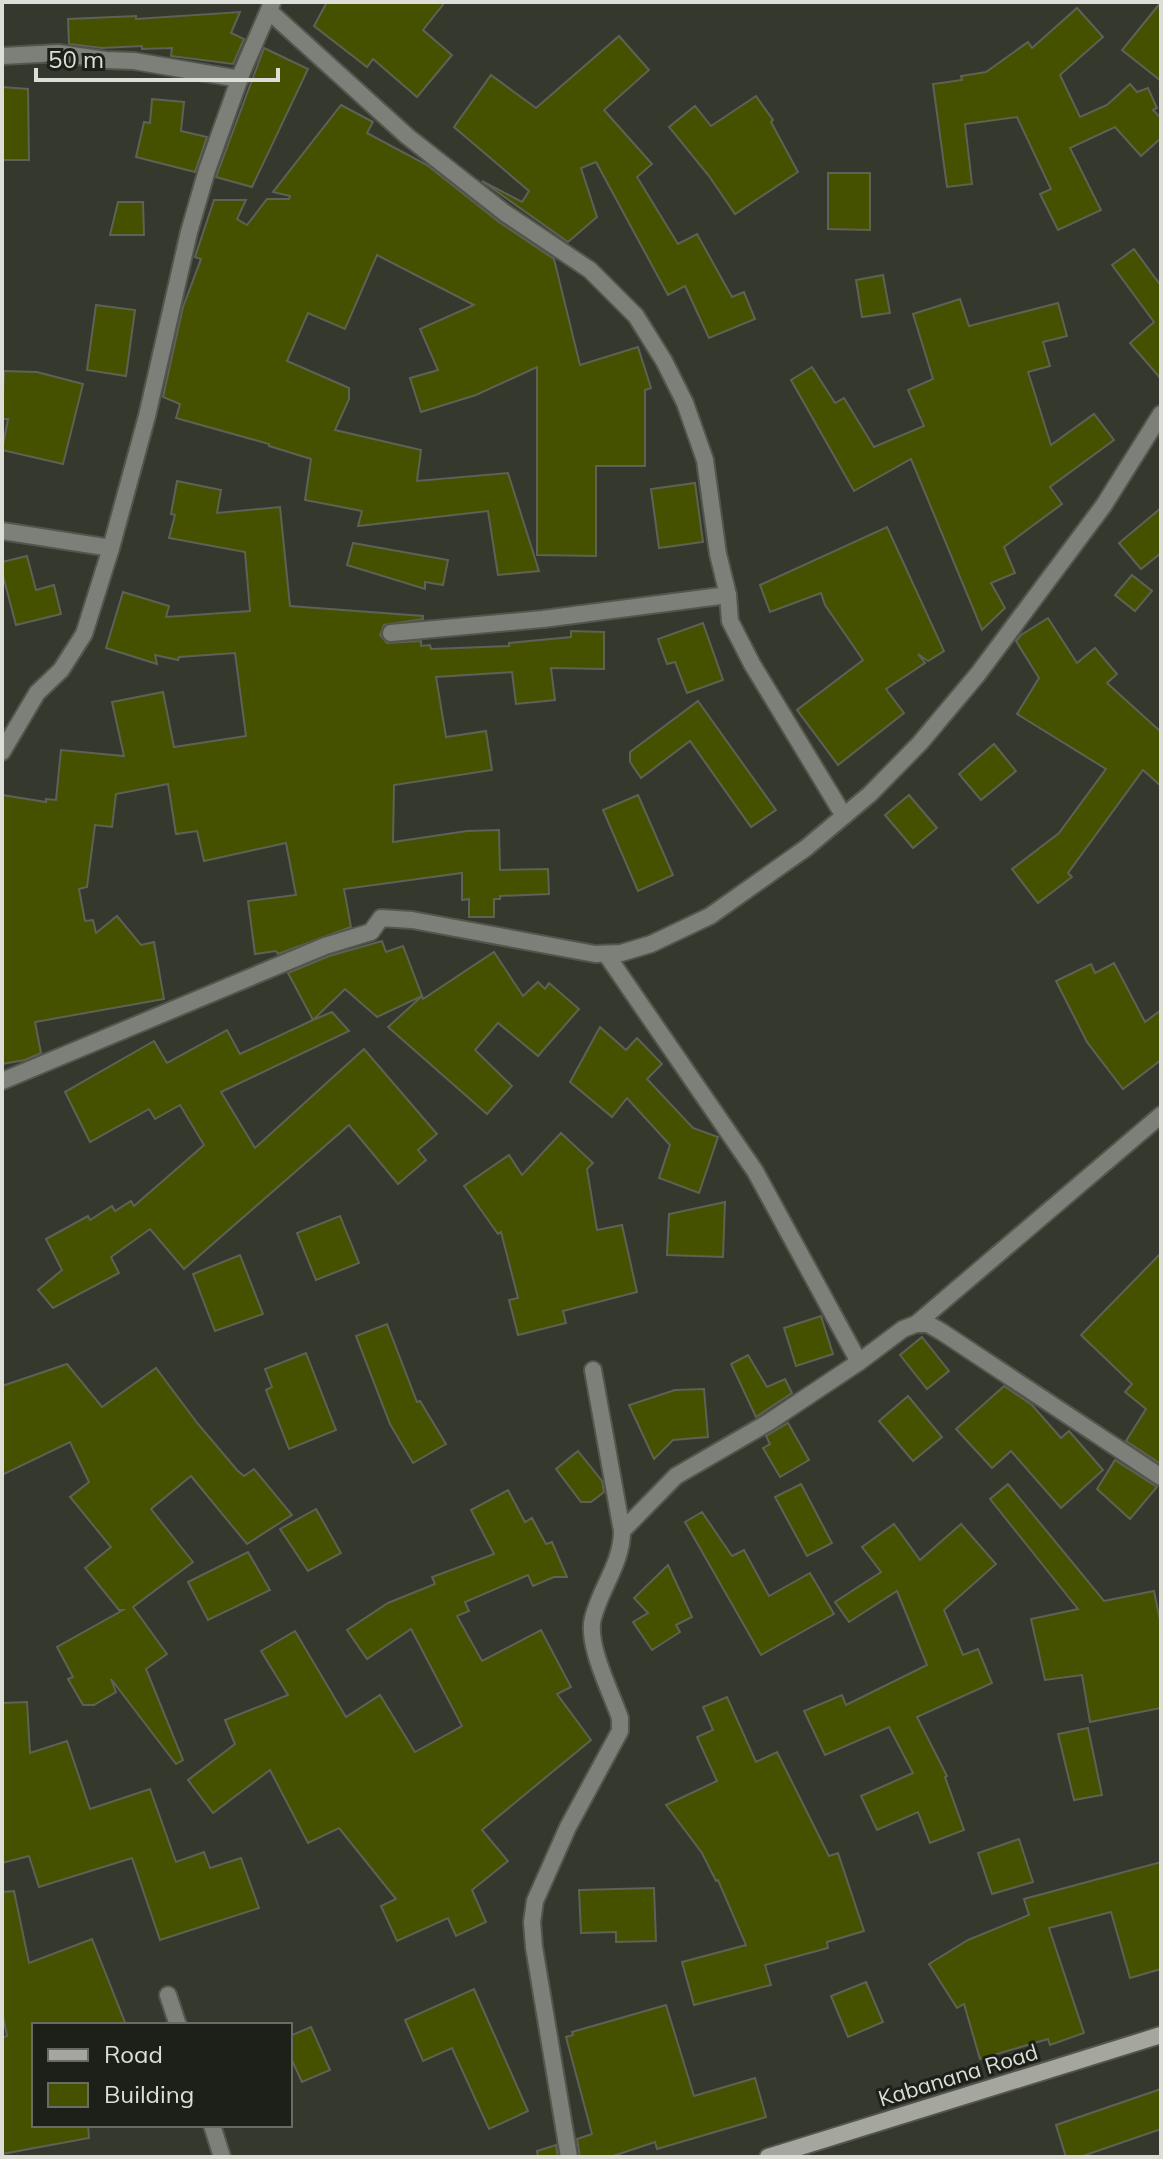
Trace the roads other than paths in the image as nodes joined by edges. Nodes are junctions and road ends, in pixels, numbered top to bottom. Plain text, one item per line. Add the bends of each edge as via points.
1 (271, 6) edge
2 (2, 56) edge
3 (240, 79) junction
4 (1161, 414) edge
5 (2, 531) edge
6 (111, 548) junction
7 (728, 595) junction
8 (391, 633) dead end
9 (2, 752) edge
10 (844, 816) junction
11 (606, 954) junction
12 (2, 1081) edge
13 (1161, 1115) edge
14 (916, 1324) junction
15 (859, 1362) junction
16 (593, 1370) dead end
17 (1161, 1477) edge
18 (622, 1531) junction
19 (168, 1995) dead end
20 (177, 2023) edge
21 (1161, 2035) edge
22 (213, 2127) edge
23 (786, 2154) edge
24 (222, 2157) edge
25 (569, 2157) edge
26 (768, 2157) edge

1 - 3 street
1 - 7 street via 407,136 505,213 590,270 636,316 685,403 705,460
2 - 3 street via 58,53
3 - 6 street via 189,232
4 - 10 street via 1104,505 950,710
5 - 6 street
6 - 9 street via 84,634 61,670 37,693
7 - 8 street
7 - 10 street via 730,621 752,664
10 - 11 street via 710,916 651,944
11 - 12 street via 381,918 371,932 325,946
11 - 15 street via 755,1171
13 - 14 street
14 - 15 street
14 - 17 street via 942,1332
15 - 18 street via 676,1476
16 - 18 street
18 - 25 street via 622,1548 592,1618 591,1635 620,1731 568,1827 535,1901 532,1922
19 - 20 street
21 - 23 street, Kabanana Road
22 - 24 street
23 - 26 street, Kabanana Road

